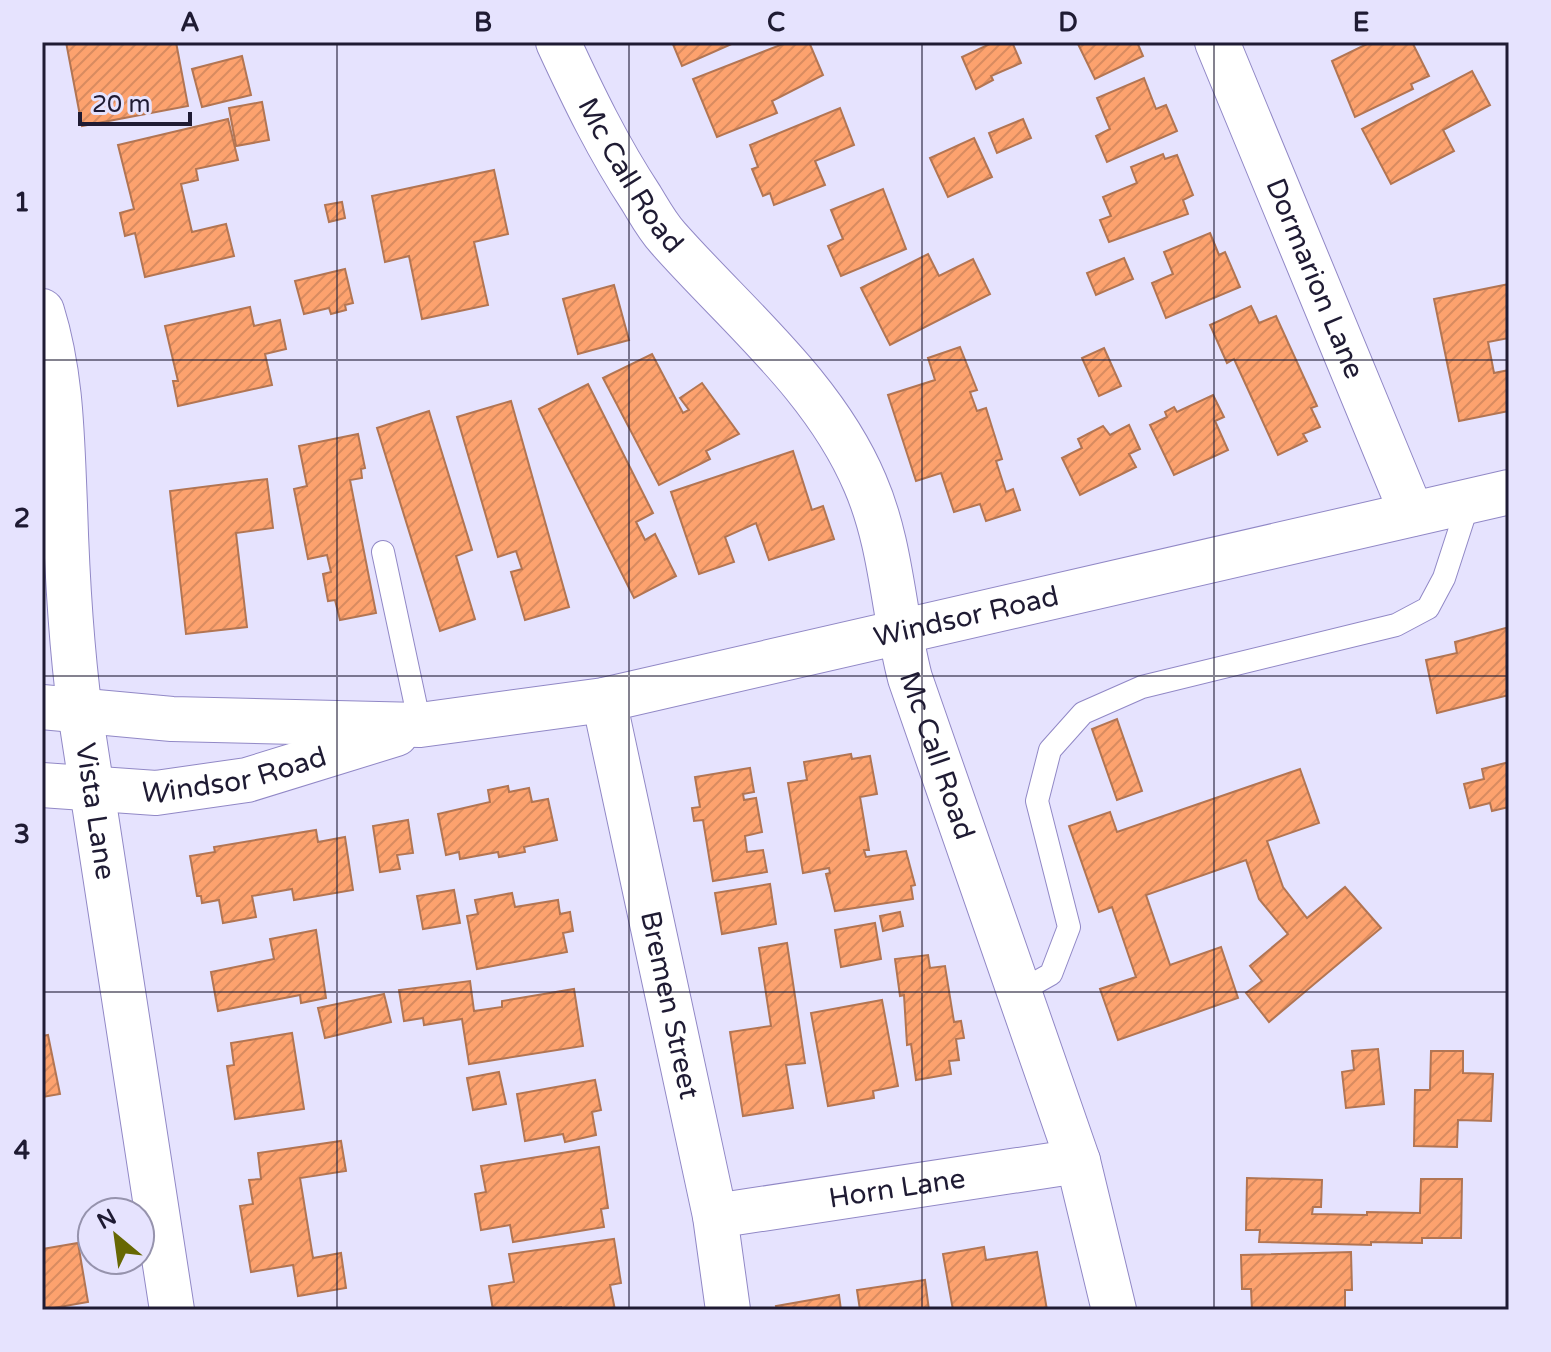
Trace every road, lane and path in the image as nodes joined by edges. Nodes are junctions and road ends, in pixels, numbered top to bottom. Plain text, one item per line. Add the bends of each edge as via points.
1 (558, 42) edge
2 (1217, 42) edge
3 (42, 311) edge
4 (1489, 496) edge
5 (1412, 514) junction
6 (383, 552) dead end
7 (898, 634) junction
8 (604, 700) junction
9 (61, 709) edge
10 (420, 725) junction
11 (42, 785) edge
12 (90, 791) junction
13 (1019, 992) junction
14 (1078, 1161) junction
15 (715, 1216) junction
16 (172, 1310) edge
17 (728, 1310) edge
18 (1114, 1310) edge

1 - 7 street, Mc Call Road via 592,116 665,236 810,393 844,442 882,531
2 - 5 street, Dormarion Lane
3 - 9 street, Vista Lane via 60,395 70,635
4 - 5 street, Windsor Road
4 - 13 lane via 1428,608 1417,614 1396,625 1142,687 1083,713 1050,750 1037,801 1069,927 1051,974
5 - 7 street, Windsor Road
6 - 10 lane
7 - 8 street, Windsor Road
7 - 13 street, Mc Call Road
8 - 10 street, Windsor Road
8 - 15 street, Bremen Street
9 - 10 street, Windsor Road via 172,719
9 - 12 street, Vista Lane
10 - 12 street, Windsor Road via 247,780 156,793
11 - 12 street, Windsor Road
12 - 16 street, Vista Lane
13 - 14 street, Mc Call Road
14 - 15 street, Horn Lane
14 - 18 street, Mc Call Road
15 - 17 street, Bremen Street

